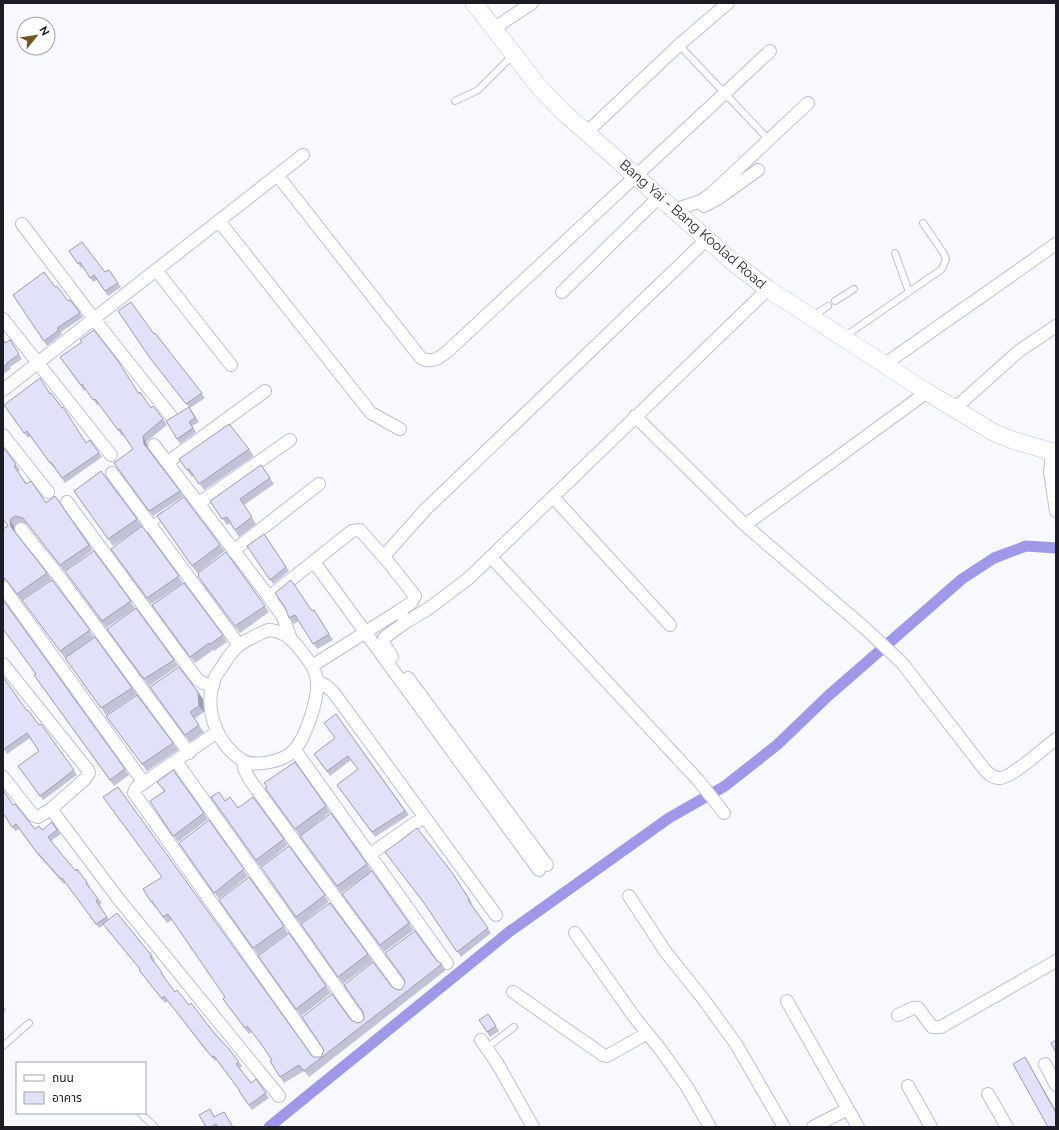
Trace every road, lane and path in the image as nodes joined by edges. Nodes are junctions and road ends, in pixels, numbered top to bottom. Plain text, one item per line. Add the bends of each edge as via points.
1 (474, 3) edge
2 (532, 3) edge
3 (728, 3) edge
4 (493, 29) junction
5 (679, 45) junction
6 (770, 51) dead end
7 (513, 54) junction
8 (726, 92) junction
9 (456, 101) dead end
10 (808, 103) dead end
11 (586, 132) junction
12 (769, 140) junction
13 (303, 155) dead end
14 (758, 170) dead end
15 (278, 176) junction
16 (636, 176) junction
17 (658, 196) junction
18 (691, 204) junction
19 (674, 210) junction
20 (219, 221) junction
21 (923, 223) dead end
22 (22, 224) dead end
23 (707, 239) junction
24 (1056, 244) edge
25 (895, 253) dead end
26 (156, 270) junction
27 (768, 289) junction
28 (854, 289) dead end
29 (562, 292) dead end
30 (909, 292) junction
31 (835, 301) dead end
32 (828, 306) dead end
33 (811, 317) junction
34 (3, 319) edge
35 (94, 319) junction
36 (1056, 326) edge
37 (843, 338) junction
38 (38, 363) junction
39 (231, 364) dead end
40 (885, 364) junction
41 (3, 390) edge
42 (265, 391) dead end
43 (927, 392) junction
44 (954, 409) junction
45 (171, 416) edge
46 (635, 416) junction
47 (400, 429) dead end
48 (3, 435) edge
49 (290, 440) dead end
50 (154, 444) dead end
51 (1054, 452) edge
52 (111, 456) dead end
53 (168, 462) junction
54 (112, 473) dead end
55 (319, 484) dead end
56 (48, 492) dead end
57 (553, 497) junction
58 (192, 500) junction
59 (67, 502) dead end
60 (1056, 511) edge
61 (167, 513) edge
62 (149, 526) junction
63 (745, 526) junction
64 (21, 529) dead end
65 (131, 538) edge
66 (230, 553) junction
67 (384, 556) junction
68 (491, 557) junction
69 (314, 562) junction
70 (3, 587) edge
71 (269, 597) junction
72 (399, 611) junction
73 (406, 622) junction
74 (670, 626) dead end
75 (365, 633) junction
76 (291, 639) junction
77 (239, 645) junction
78 (3, 664) edge
79 (312, 666) junction
80 (317, 681) junction
81 (213, 686) junction
82 (216, 732) junction
83 (1056, 739) edge
84 (295, 750) junction
85 (188, 753) junction
86 (176, 761) junction
87 (243, 761) junction
88 (3, 777) edge
89 (144, 782) junction
90 (51, 809) junction
91 (722, 809) dead end
92 (424, 817) junction
93 (369, 854) junction
94 (630, 896) dead end
95 (496, 914) dead end
96 (575, 933) dead end
97 (1056, 961) edge
98 (447, 963) dead end
99 (402, 989) edge
100 (513, 992) dead end
101 (787, 1001) dead end
102 (898, 1015) dead end
103 (361, 1022) edge
104 (29, 1023) dead end
105 (514, 1027) dead end
106 (646, 1034) junction
107 (483, 1044) joint
108 (3, 1046) edge
109 (321, 1057) edge
110 (1045, 1064) dead end
111 (1056, 1085) edge
112 (908, 1086) dead end
113 (988, 1094) dead end
114 (279, 1096) dead end
115 (848, 1109) junction
116 (141, 1114) edge
117 (155, 1127) edge
118 (533, 1127) edge
119 (710, 1127) edge
120 (784, 1127) edge
121 (813, 1127) edge
122 (858, 1127) edge
123 (931, 1127) edge
124 (1007, 1127) edge

1 - 4 street, Bang Yai - Bang Koolad Road
2 - 4 street
3 - 5 street
4 - 7 street, Bang Yai - Bang Koolad Road
5 - 8 lane
5 - 11 street
6 - 8 street
7 - 9 lane via 478,90
7 - 11 street, Bang Yai - Bang Koolad Road via 539,87
8 - 12 lane
8 - 16 street
10 - 12 street
11 - 16 street, Bang Yai - Bang Koolad Road
12 - 18 street via 711,194
13 - 15 street
14 - 18 street via 709,204
15 - 16 street via 421,358 426,361 438,358 449,350
15 - 20 street
16 - 17 street, Bang Yai - Bang Koolad Road
17 - 19 street, Bang Yai - Bang Koolad Road
17 - 29 street
18 - 19 street
19 - 23 street, Bang Yai - Bang Koolad Road
20 - 26 street
20 - 47 street via 371,413
21 - 30 lane via 944,254 945,264 942,269
22 - 35 street
23 - 27 street, Bang Yai - Bang Koolad Road
23 - 67 street via 425,510
24 - 40 street
25 - 30 lane
26 - 35 street
26 - 39 street
27 - 33 street, Bang Yai - Bang Koolad Road
27 - 46 street
28 - 31 lane
30 - 37 lane
32 - 33 lane
33 - 37 street, Bang Yai - Bang Koolad Road
34 - 38 street
35 - 38 street
35 - 45 street
36 - 44 street via 1019,351
37 - 40 street, Bang Yai - Bang Koolad Road
38 - 41 street
38 - 52 street
40 - 43 street, Bang Yai - Bang Koolad Road
42 - 53 street
43 - 44 street, Bang Yai - Bang Koolad Road
43 - 63 street
44 - 51 street, Bang Yai - Bang Koolad Road via 993,432
46 - 57 street
46 - 63 street
48 - 56 street
49 - 58 street
50 - 53 street
51 - 60 street via 1050,472
53 - 58 street
54 - 62 street
55 - 66 street
57 - 68 street
57 - 74 street
58 - 66 street
59 - 81 street via 146,610 184,668 203,683
61 - 62 lane
62 - 65 lane
62 - 77 street
63 - 83 street via 902,663 992,776 998,778 1009,775
64 - 85 street via 61,579
66 - 71 street
67 - 69 street via 363,531 357,530 352,531
67 - 72 street via 414,596 411,603
68 - 73 street via 469,578
68 - 91 street via 707,789
69 - 71 street
69 - 75 street
70 - 89 street via 22,605 105,721
71 - 76 street via 283,617
72 - 73 street
72 - 75 street
73 - 75 street via 384,638 386,648 543,868
75 - 79 street
76 - 77 street via 279,632 268,630
76 - 79 street
77 - 81 street via 214,679
78 - 90 street via 89,773 86,779
79 - 80 street
80 - 84 street via 312,715
80 - 92 street via 334,693
81 - 82 street via 211,699
82 - 85 street
82 - 87 street
84 - 87 street via 280,759 260,764
84 - 93 street via 335,814
85 - 86 street
86 - 89 street
86 - 103 street via 213,822 256,875
87 - 99 street via 250,780
88 - 90 street via 35,816 40,816
89 - 109 street via 134,793 258,961 301,1022
90 - 114 street via 117,897
92 - 93 street
92 - 95 street
93 - 98 street via 377,872 419,932
94 - 120 street via 665,951 736,1044
96 - 106 street
97 - 102 street via 941,1027 932,1027 918,1008
100 - 106 street via 603,1055 607,1056
101 - 115 street
104 - 108 lane
105 - 107 lane
106 - 119 street via 687,1086
107 - 118 street
110 - 111 street
112 - 123 street
113 - 124 street
115 - 121 street
115 - 122 street
116 - 117 lane

